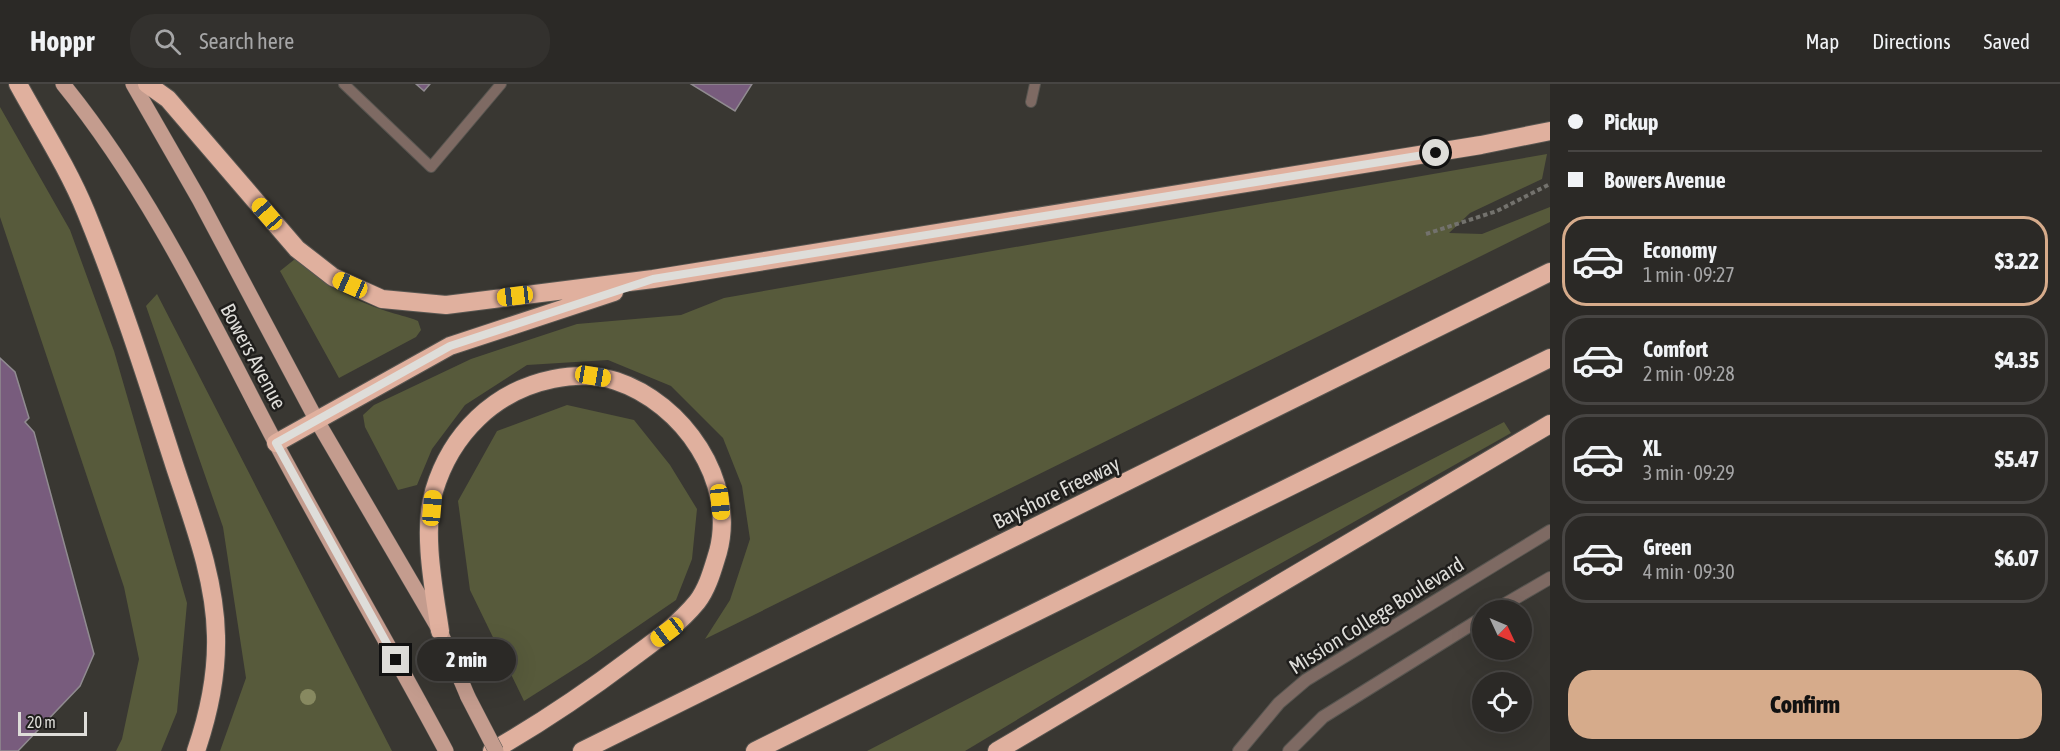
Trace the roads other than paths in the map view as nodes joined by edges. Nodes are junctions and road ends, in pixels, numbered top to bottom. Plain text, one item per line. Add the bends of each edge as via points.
1 (18, 84) edge
2 (63, 84) edge
3 (133, 84) edge
4 (147, 84) edge
5 (344, 84) edge
6 (501, 84) edge
7 (1035, 84) edge
8 (1031, 102) dead end
9 (1550, 131) edge
10 (1550, 272) edge
11 (653, 279) junction
12 (1550, 357) edge
13 (316, 419) junction
14 (1550, 424) edge
15 (276, 443) junction
16 (1550, 531) edge
17 (1550, 578) edge
18 (1512, 600) edge
19 (1472, 624) edge
20 (440, 631) junction
21 (866, 697) junction
22 (196, 751) edge
23 (446, 751) edge
24 (494, 751) edge
25 (582, 751) edge
26 (755, 751) edge
27 (776, 751) edge
28 (997, 751) edge
29 (1239, 751) edge
30 (1289, 751) edge

1 - 22 highway via 85,210 132,332 196,533 212,593 216,634 215,674
2 - 15 main road, Bowers Avenue via 94,122 161,226
3 - 13 main road, Bowers Avenue
4 - 11 highway via 168,99 297,249 333,277 382,299 446,304
5 - 6 lane via 431,167
7 - 8 lane
9 - 11 highway via 1481,146
10 - 25 highway, Bayshore Freeway
11 - 13 highway via 450,346
12 - 21 highway
13 - 15 highway
13 - 20 main road, Bowers Avenue
14 - 28 highway
15 - 23 main road, Bowers Avenue
16 - 29 street, Mission College Boulevard via 1306,680 1279,703
17 - 18 street
19 - 30 street via 1323,717
20 - 24 main road, Bowers Avenue, bridge
20 - 24 highway via 432,574 434,493 460,435 480,415 529,384 573,375 615,380 631,387 681,424 708,464 720,497 721,540 712,573 698,600 667,632 596,686
21 - 26 highway
21 - 27 highway

